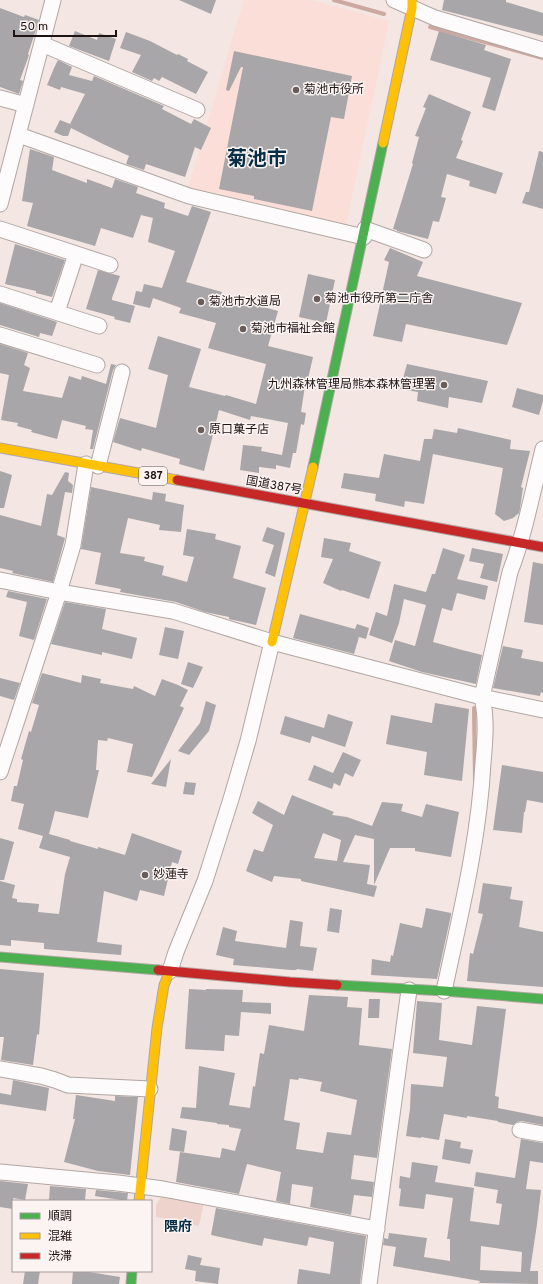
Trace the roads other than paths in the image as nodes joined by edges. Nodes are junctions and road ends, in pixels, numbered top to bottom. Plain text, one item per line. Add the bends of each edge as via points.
1 (394, 0) edge
2 (49, 1) edge
3 (412, 4) edge
4 (42, 44) junction
5 (543, 50) edge
6 (0, 98) edge
7 (26, 105) junction
8 (197, 110) dead end
9 (19, 135) junction
10 (0, 204) edge
11 (0, 229) edge
12 (365, 233) junction
13 (424, 250) dead end
14 (76, 254) junction
15 (110, 265) dead end
16 (0, 294) edge
17 (57, 312) junction
18 (99, 326) dead end
19 (0, 335) edge
20 (97, 365) dead end
21 (122, 372) dead end
22 (0, 448) edge
23 (543, 449) edge
24 (92, 465) junction
25 (305, 504) junction
26 (519, 543) junction
27 (543, 547) edge
28 (0, 580) edge
29 (59, 592) junction
30 (272, 642) junction
31 (482, 697) junction
32 (543, 710) edge
33 (0, 772) edge
34 (0, 957) edge
35 (170, 971) junction
36 (409, 990) junction
37 (444, 991) junction
38 (543, 999) edge
39 (0, 1069) edge
40 (150, 1089) junction
41 (520, 1130) dead end
42 (543, 1134) edge
43 (0, 1172) edge
44 (139, 1194) edge
45 (377, 1229) junction
46 (132, 1272) edge
47 (131, 1284) edge
48 (369, 1284) edge

1 - 3 street
2 - 4 street
3 - 5 street via 434,18
3 - 12 main road
4 - 7 street
4 - 8 street
6 - 7 street
7 - 9 street
9 - 10 street
9 - 12 street via 189,196
11 - 14 street
12 - 13 street
12 - 25 main road
14 - 15 street
14 - 17 street
16 - 17 street
17 - 18 street
19 - 20 street
21 - 24 street
22 - 24 main road, 国道387号 / 387
23 - 26 street
24 - 25 main road, 国道387号 / 387
24 - 29 street
25 - 26 main road, 国道387号 / 387
25 - 30 main road
26 - 27 main road, 国道387号 / 387
26 - 31 street
28 - 29 street
29 - 30 street via 173,611
29 - 33 street
30 - 31 street
30 - 35 street via 248,741 205,882
31 - 32 street
31 - 37 street via 485,736 480,805
34 - 35 main road
35 - 36 main road
35 - 40 main road via 164,985
36 - 37 main road
36 - 45 street
37 - 38 main road
39 - 40 street via 41,1076 68,1085
40 - 44 main road
41 - 42 street
43 - 44 street via 118,1183
44 - 45 street via 162,1189
45 - 48 street
46 - 47 main road

